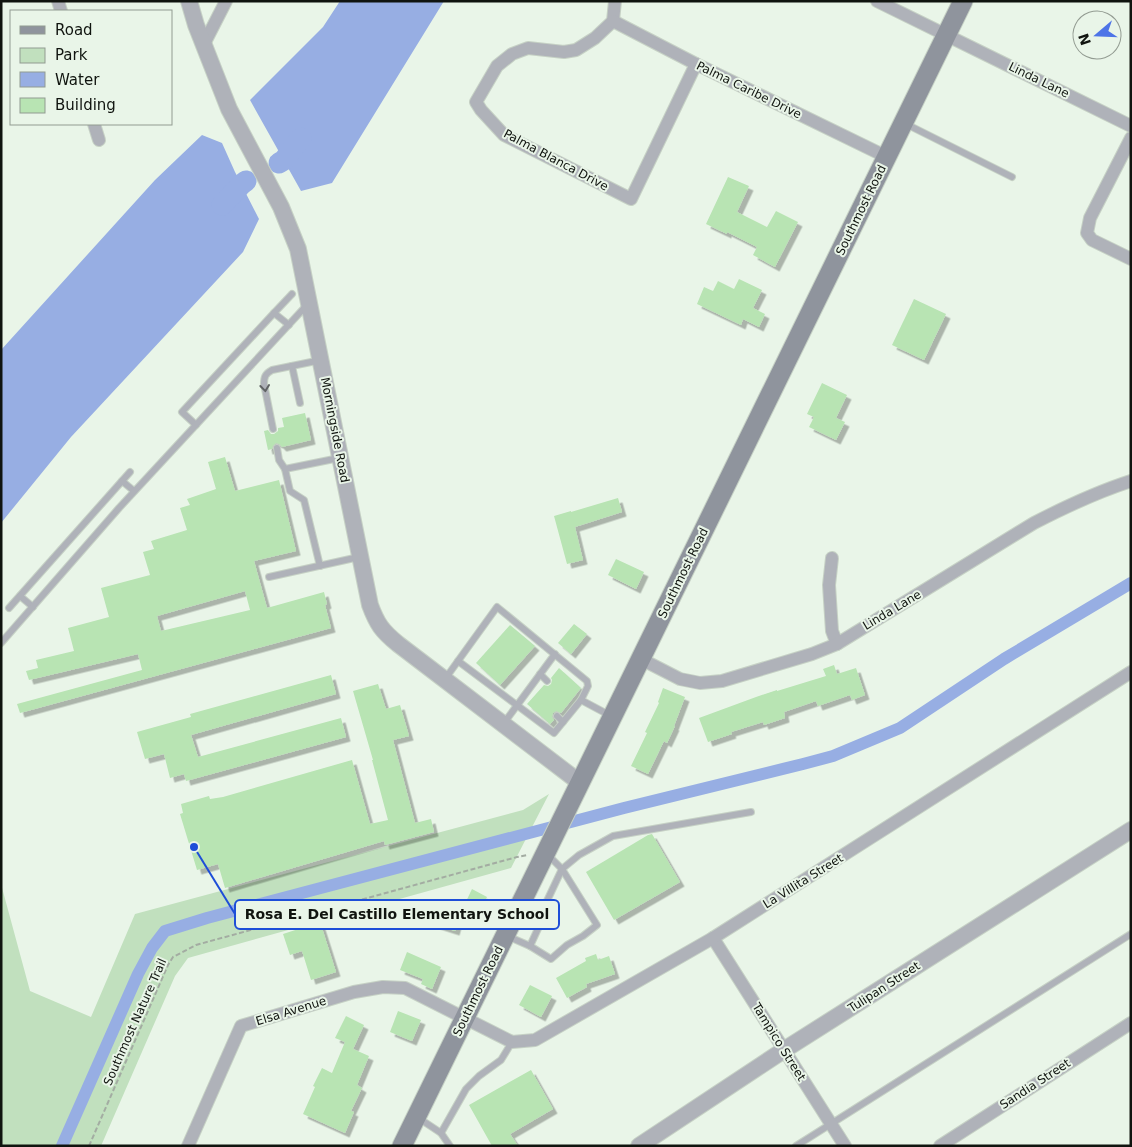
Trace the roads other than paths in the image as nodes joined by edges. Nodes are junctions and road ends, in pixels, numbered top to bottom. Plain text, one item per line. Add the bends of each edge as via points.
1 (189, 1) edge
2 (226, 1) edge
3 (615, 1) edge
4 (877, 1) edge
5 (963, 1) edge
6 (612, 21) junction
7 (946, 35) junction
8 (204, 44) junction
9 (696, 64) junction
10 (903, 123) junction
11 (94, 125) edge
12 (1131, 126) edge
13 (1131, 138) edge
14 (99, 140) dead end
15 (887, 157) junction
16 (1012, 177) dead end
17 (1131, 259) edge
18 (292, 294) dead end
19 (310, 302) junction
20 (274, 313) junction
21 (289, 325) junction
22 (321, 360) junction
23 (292, 366) junction
24 (300, 403) dead end
25 (196, 425) junction
26 (273, 429) dead end
27 (277, 448) dead end
28 (341, 458) junction
29 (286, 469) junction
30 (130, 472) dead end
31 (122, 481) junction
32 (1131, 481) edge
33 (134, 491) junction
34 (361, 557) junction
35 (832, 558) dead end
36 (320, 566) junction
37 (269, 577) dead end
38 (20, 596) junction
39 (33, 607) junction
40 (9, 608) dead end
41 (1, 643) edge
42 (838, 644) junction
43 (554, 654) junction
44 (641, 659) junction
45 (458, 661) junction
46 (1131, 672) edge
47 (540, 674) junction
48 (444, 680) junction
49 (547, 681) dead end
50 (528, 690) junction
51 (534, 696) dead end
52 (581, 700) junction
53 (517, 706) junction
54 (558, 716) dead end
55 (612, 717) junction
56 (564, 722) junction
57 (503, 724) junction
58 (576, 789) junction
59 (751, 812) dead end
60 (1131, 830) edge
61 (545, 853) junction
62 (562, 869) junction
63 (518, 908) junction
64 (542, 920) junction
65 (1131, 934) edge
66 (506, 935) junction
67 (713, 938) junction
68 (530, 946) junction
69 (465, 1017) junction
70 (1131, 1023) edge
71 (512, 1042) junction
72 (784, 1050) junction
73 (416, 1117) junction
74 (831, 1124) junction
75 (441, 1134) junction
76 (193, 1144) edge
77 (402, 1146) edge
78 (450, 1146) edge
79 (639, 1146) edge
80 (796, 1146) edge
81 (845, 1146) edge
82 (940, 1146) edge

1 - 8 street, Morningside Road
2 - 8 street
3 - 6 street
4 - 7 street
5 - 7 main road, Southmost Road
6 - 9 street, Palma Caribe Drive
6 - 9 street, Palma Blanca Drive via 595,38 576,50 528,48 512,54 497,66 476,102 481,110 504,136 631,199
7 - 10 main road, Southmost Road
7 - 12 street, Linda Lane
8 - 19 street, Morningside Road via 229,109 290,228
9 - 15 street, Palma Caribe Drive
10 - 15 main road, Southmost Road
10 - 16 lane
11 - 14 street
13 - 17 street via 1090,218 1087,233 1092,240
15 - 44 main road, Southmost Road
18 - 20 lane
19 - 21 lane
19 - 22 street, Morningside Road
20 - 21 lane
20 - 25 lane via 182,412
21 - 25 lane
22 - 23 lane
22 - 28 street, Morningside Road
23 - 24 lane
23 -> 26 lane via 272,370 264,377
25 - 33 lane
27 - 29 lane via 279,460
28 - 29 lane
28 - 34 street, Morningside Road
29 - 36 lane via 290,491 304,500
30 - 31 lane
31 - 33 lane
31 - 38 lane
32 - 42 street, Linda Lane via 1084,499 1034,524
33 - 39 lane
34 - 36 lane
34 - 48 street, Morningside Road via 376,621 385,634
35 - 42 street via 829,585 832,631
36 - 37 lane
38 - 39 lane
38 - 40 lane
39 - 41 lane
42 - 44 street, Linda Lane via 722,681 700,683 680,678
43 - 45 lane via 497,607
43 - 47 lane
43 - 52 lane via 587,681
44 - 55 main road, Southmost Road
45 - 48 lane
45 - 53 lane
46 - 67 street, La Villita Street
47 - 49 lane
47 - 50 lane
48 - 57 street, Morningside Road
50 - 51 lane
50 - 53 lane
52 - 55 lane
52 - 56 lane via 573,704
53 - 56 lane via 554,734
53 - 57 lane
54 - 56 lane
55 - 58 main road, Southmost Road
57 - 58 street, Morningside Road
58 - 61 main road, Southmost Road
59 - 62 lane via 613,836
60 - 72 street, Tulipan Street
61 - 62 lane
61 - 63 main road, Southmost Road
62 - 64 lane
62 - 68 lane via 597,925 551,959
63 - 64 lane
63 - 66 main road, Southmost Road
64 - 68 lane
65 - 74 lane
66 - 68 lane
66 - 69 main road, Southmost Road
67 - 71 street, La Villita Street via 535,1040
67 - 72 street, Tampico Street
69 - 71 street
69 - 73 main road, Southmost Road
69 - 76 street, Elsa Avenue via 405,988 383,987 354,992 241,1026
70 - 82 street, Sandia Street
71 - 75 lane via 501,1060 466,1089
72 - 74 street, Tampico Street
72 - 79 street, Tulipan Street
73 - 75 lane
73 - 77 main road, Southmost Road
74 - 80 lane
74 - 81 street, Tampico Street
75 - 78 lane

